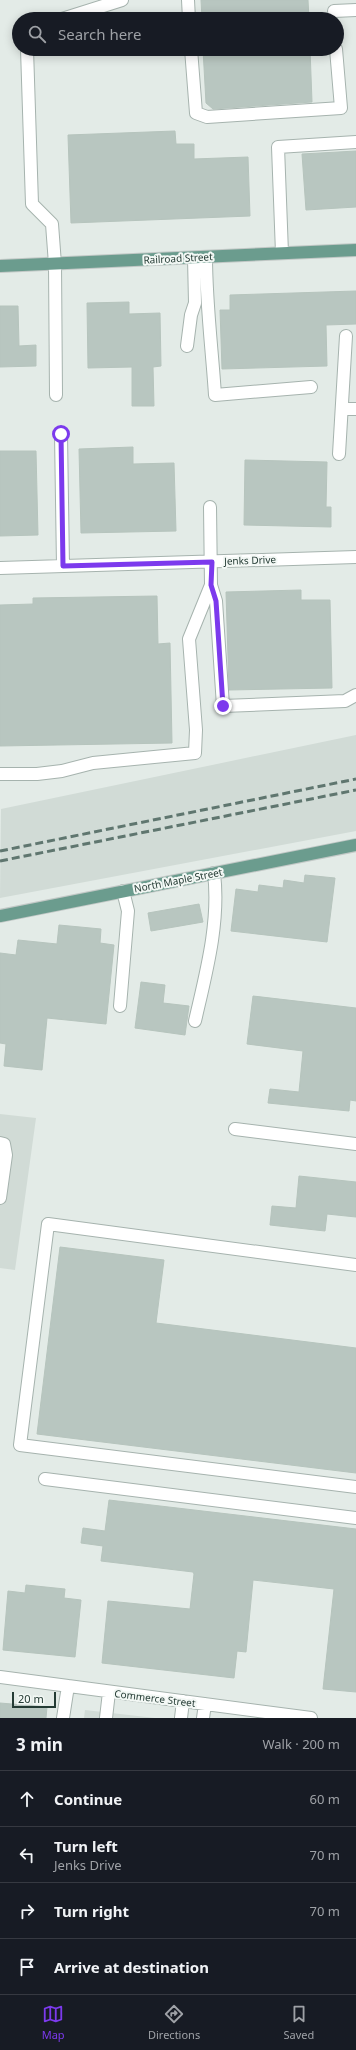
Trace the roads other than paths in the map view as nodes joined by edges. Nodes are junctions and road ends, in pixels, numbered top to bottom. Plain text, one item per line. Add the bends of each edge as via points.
1 (122, 0) edge
2 (188, 0) edge
3 (334, 10) edge
4 (356, 10) edge
5 (84, 12) edge
6 (189, 12) edge
7 (26, 56) edge
8 (192, 56) edge
9 (337, 56) edge
10 (356, 142) edge
11 (356, 250) edge
12 (282, 253) junction
13 (200, 257) junction
14 (55, 264) junction
15 (0, 266) edge
16 (346, 336) dead end
17 (187, 346) dead end
18 (311, 387) dead end
19 (56, 395) dead end
20 (342, 409) junction
21 (356, 409) edge
22 (61, 434) dead end
23 (339, 454) dead end
24 (210, 507) dead end
25 (356, 557) edge
26 (212, 562) junction
27 (63, 566) junction
28 (0, 568) edge
29 (211, 585) junction
30 (356, 695) edge
31 (0, 774) edge
32 (356, 845) edge
33 (214, 873) junction
34 (123, 891) junction
35 (0, 916) edge
36 (120, 1006) dead end
37 (195, 1021) dead end
38 (236, 1129) dead end
39 (0, 1143) edge
40 (356, 1144) edge
41 (0, 1198) edge
42 (356, 1265) edge
43 (45, 1479) dead end
44 (356, 1487) edge
45 (356, 1518) edge
46 (0, 1677) edge
47 (68, 1686) junction
48 (109, 1692) junction
49 (183, 1701) junction
50 (205, 1704) junction
51 (296, 1717) edge
52 (63, 1718) edge
53 (106, 1718) edge
54 (181, 1718) edge
55 (203, 1718) edge
56 (311, 1718) edge

1 - 5 street
2 - 6 street
3 - 4 street
7 - 14 street via 32,204 52,224
8 - 9 street via 196,113 208,117 341,108
10 - 12 street via 278,147
11 - 12 main road, Railroad Street
12 - 13 main road, Railroad Street
13 - 14 main road, Railroad Street
13 - 17 street
13 - 18 street via 211,328 215,395
14 - 15 main road, Railroad Street
14 - 19 street
16 - 20 street
20 - 21 street
20 - 23 street
22 - 27 street
24 - 26 street
25 - 26 street, Jenks Drive
26 - 27 street, Jenks Drive
26 - 29 street
27 - 28 street, Jenks Drive
29 - 30 street via 216,601 223,706 345,702
29 - 31 street via 189,639 196,730 195,753 93,763 37,774
32 - 33 main road, North Maple Street
33 - 34 main road, North Maple Street
33 - 37 street via 217,894 214,924
34 - 35 main road, North Maple Street
34 - 36 street via 128,911
38 - 40 street
39 - 41 street via 4,1144 6,1154
42 - 44 street via 48,1224 20,1445
43 - 45 street
46 - 47 street, Commerce Street
47 - 48 street, Commerce Street
47 - 52 street
48 - 49 street, Commerce Street
48 - 53 street
49 - 50 street, Commerce Street
49 - 54 street
50 - 51 street, Commerce Street
50 - 55 street
51 - 56 street, Commerce Street

